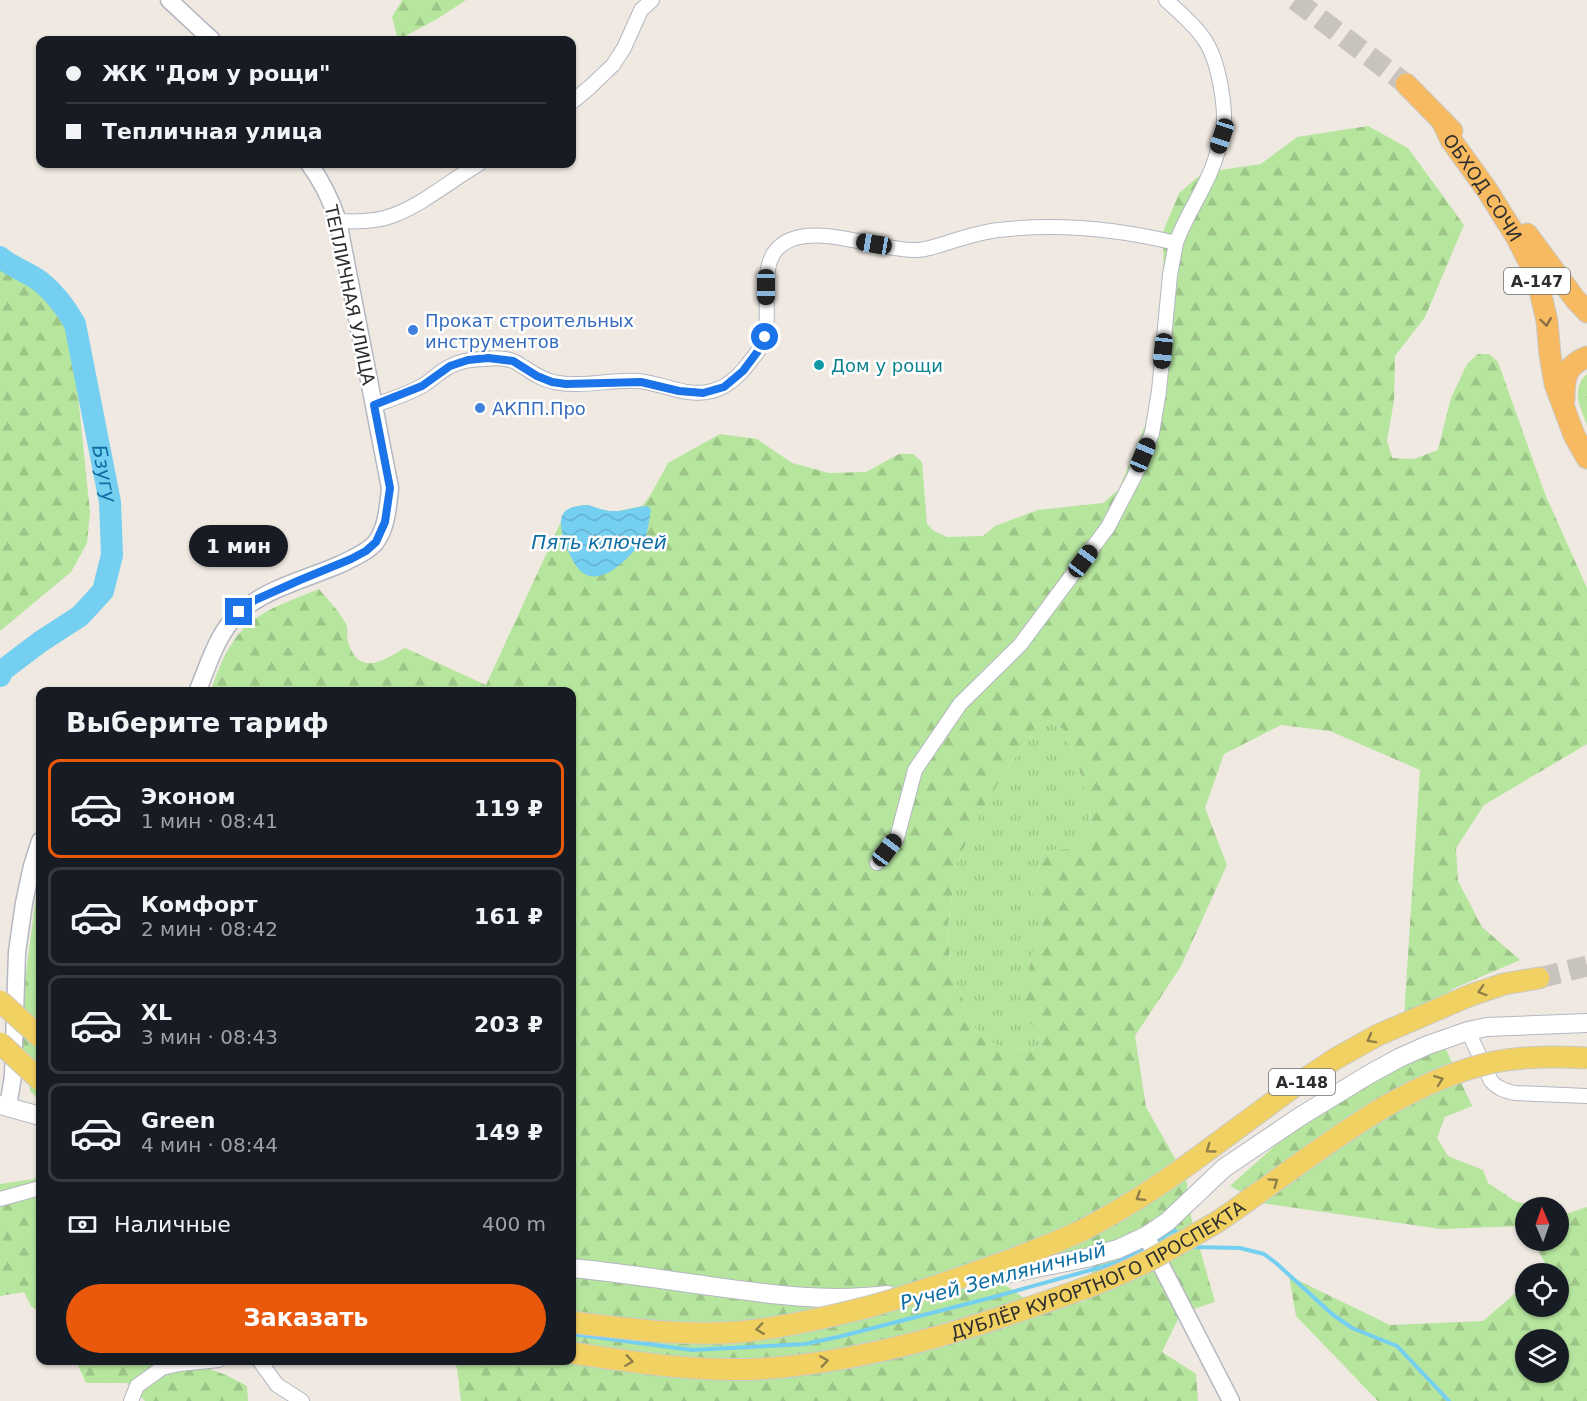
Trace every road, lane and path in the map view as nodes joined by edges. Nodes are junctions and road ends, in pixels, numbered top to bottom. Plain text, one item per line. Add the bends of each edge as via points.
1 (169, 0) edge
2 (652, 0) edge
3 (1166, 0) edge
4 (208, 36) edge
5 (1406, 84) tunnel mouth
6 (576, 99) edge
7 (1443, 123) junction
8 (311, 168) edge
9 (473, 168) edge
10 (338, 221) junction
11 (1176, 243) junction
12 (1587, 312) edge
13 (1587, 357) edge
14 (374, 405) junction
15 (1564, 408) junction
16 (1587, 458) edge
17 (199, 687) edge
18 (36, 854) edge
19 (878, 863) dead end
20 (1539, 978) tunnel mouth
21 (0, 1001) edge
22 (1587, 1023) edge
23 (1468, 1031) junction
24 (36, 1033) edge
25 (0, 1043) edge
26 (1587, 1058) edge
27 (36, 1076) edge
28 (1587, 1096) edge
29 (4, 1106) edge
30 (36, 1115) edge
31 (36, 1189) edge
32 (0, 1199) edge
33 (1146, 1236) junction
34 (576, 1268) edge
35 (576, 1322) edge
36 (576, 1354) edge
37 (175, 1365) edge
38 (263, 1365) edge
39 (131, 1401) edge
40 (302, 1401) edge
41 (1231, 1401) edge

1 - 4 street
2 - 6 street via 641,10 613,65
3 - 11 street via 1206,42 1217,69 1224,120 1211,169
5 - 7 highway, ОБХОД СОЧИ / А-147
7 - 12 highway, ОБХОД СОЧИ / А-147 via 1471,152 1539,252
7 -> 15 highway, ОБХОД СОЧИ / А-147 via 1537,278 1555,384
8 - 10 street, ТЕПЛИЧНАЯ УЛИЦА via 332,202
9 - 10 street via 394,215
10 - 14 street, ТЕПЛИЧНАЯ УЛИЦА
11 - 14 street via 1101,229 1064,227 998,230 919,250 827,236 798,238 775,250 769,266 766,328 761,347 743,371 724,387 693,393 641,382 566,384 537,376 513,361 488,358 450,366 422,386
11 - 19 street via 1152,433 1134,477 1101,537 1020,645 960,704 915,771 897,838
13 - 15 highway, А-147 via 1569,369
14 - 17 street, ТЕПЛИЧНАЯ УЛИЦА via 390,488 385,522 376,542 351,559 255,600 239,612 216,646
15 - 16 highway, ОБХОД СОЧИ / А-147
18 - 29 street via 17,952 13,1076
20 -> 35 main road, А-148, bridge via 1471,995 1378,1035 1296,1085 1189,1164 1109,1215 1045,1246 926,1290 847,1312 740,1332 701,1334
21 - 24 main road, bridge
22 - 23 main road
23 - 28 street via 1496,1086 1515,1093
23 - 33 main road via 1399,1058 1301,1116 1224,1168 1167,1222
25 - 27 main road, bridge
36 -> 26 main road, ДУБЛЁР КУРОРТНОГО ПРОСПЕКТА, bridge via 645,1364 757,1369 827,1361 935,1338 1073,1293 1149,1260 1218,1221 1345,1132 1424,1085 1495,1062 1553,1056
29 - 30 main road
31 - 32 street
33 - 34 main road via 1086,1258 885,1296 781,1296
33 - 41 street
37 - 39 street via 162,1368 137,1386
38 - 40 street via 277,1385

